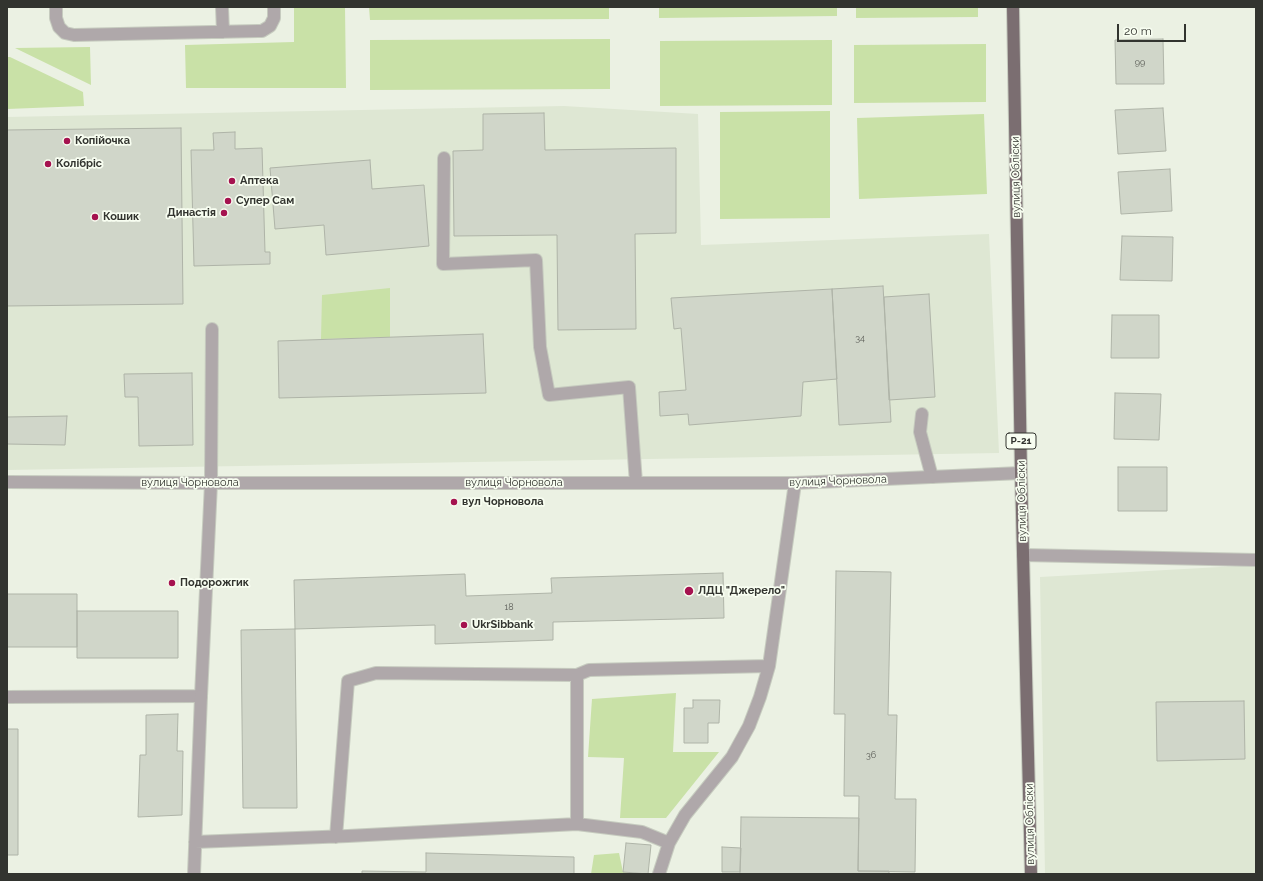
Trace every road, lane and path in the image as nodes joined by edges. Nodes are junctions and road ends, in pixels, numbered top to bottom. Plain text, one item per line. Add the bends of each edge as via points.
1 (56, 7) edge
2 (222, 7) edge
3 (274, 7) edge
4 (1013, 7) edge
5 (223, 32) junction
6 (444, 158) dead end
7 (212, 329) dead end
8 (922, 414) dead end
9 (1021, 474) junction
10 (932, 477) junction
11 (7, 482) edge
12 (211, 483) junction
13 (636, 483) junction
14 (795, 483) junction
15 (1023, 555) junction
16 (1256, 560) edge
17 (769, 666) junction
18 (576, 675) junction
19 (201, 696) junction
20 (7, 697) edge
21 (577, 824) junction
22 (336, 837) junction
23 (195, 842) junction
24 (669, 844) junction
25 (194, 874) edge
26 (658, 874) edge
27 (1031, 874) edge

1 - 5 street via 59,27 69,35
2 - 5 street
3 - 5 street via 274,18 270,26 262,31
4 - 9 main road, вулиця Обліски / Р-21
6 - 13 street via 443,264 536,260 540,347 549,395 629,387
7 - 12 street
8 - 10 street via 920,432
9 - 10 street, вулиця Чорновола
9 - 15 main road, вулиця Обліски / Р-21
10 - 14 street, вулиця Чорновола
11 - 12 street, вулиця Чорновола
12 - 13 street, вулиця Чорновола
12 - 19 street
13 - 14 street, вулиця Чорновола
14 - 17 street
15 - 16 street
15 - 27 main road, вулиця Обліски / Р-21
17 - 18 street via 589,670
17 - 24 street via 749,726 732,757 684,815
18 - 21 street
18 - 22 street via 376,673 348,681
19 - 20 street
19 - 23 street
21 - 22 street
21 - 24 street via 642,832
22 - 23 street
23 - 25 street
24 - 26 street

